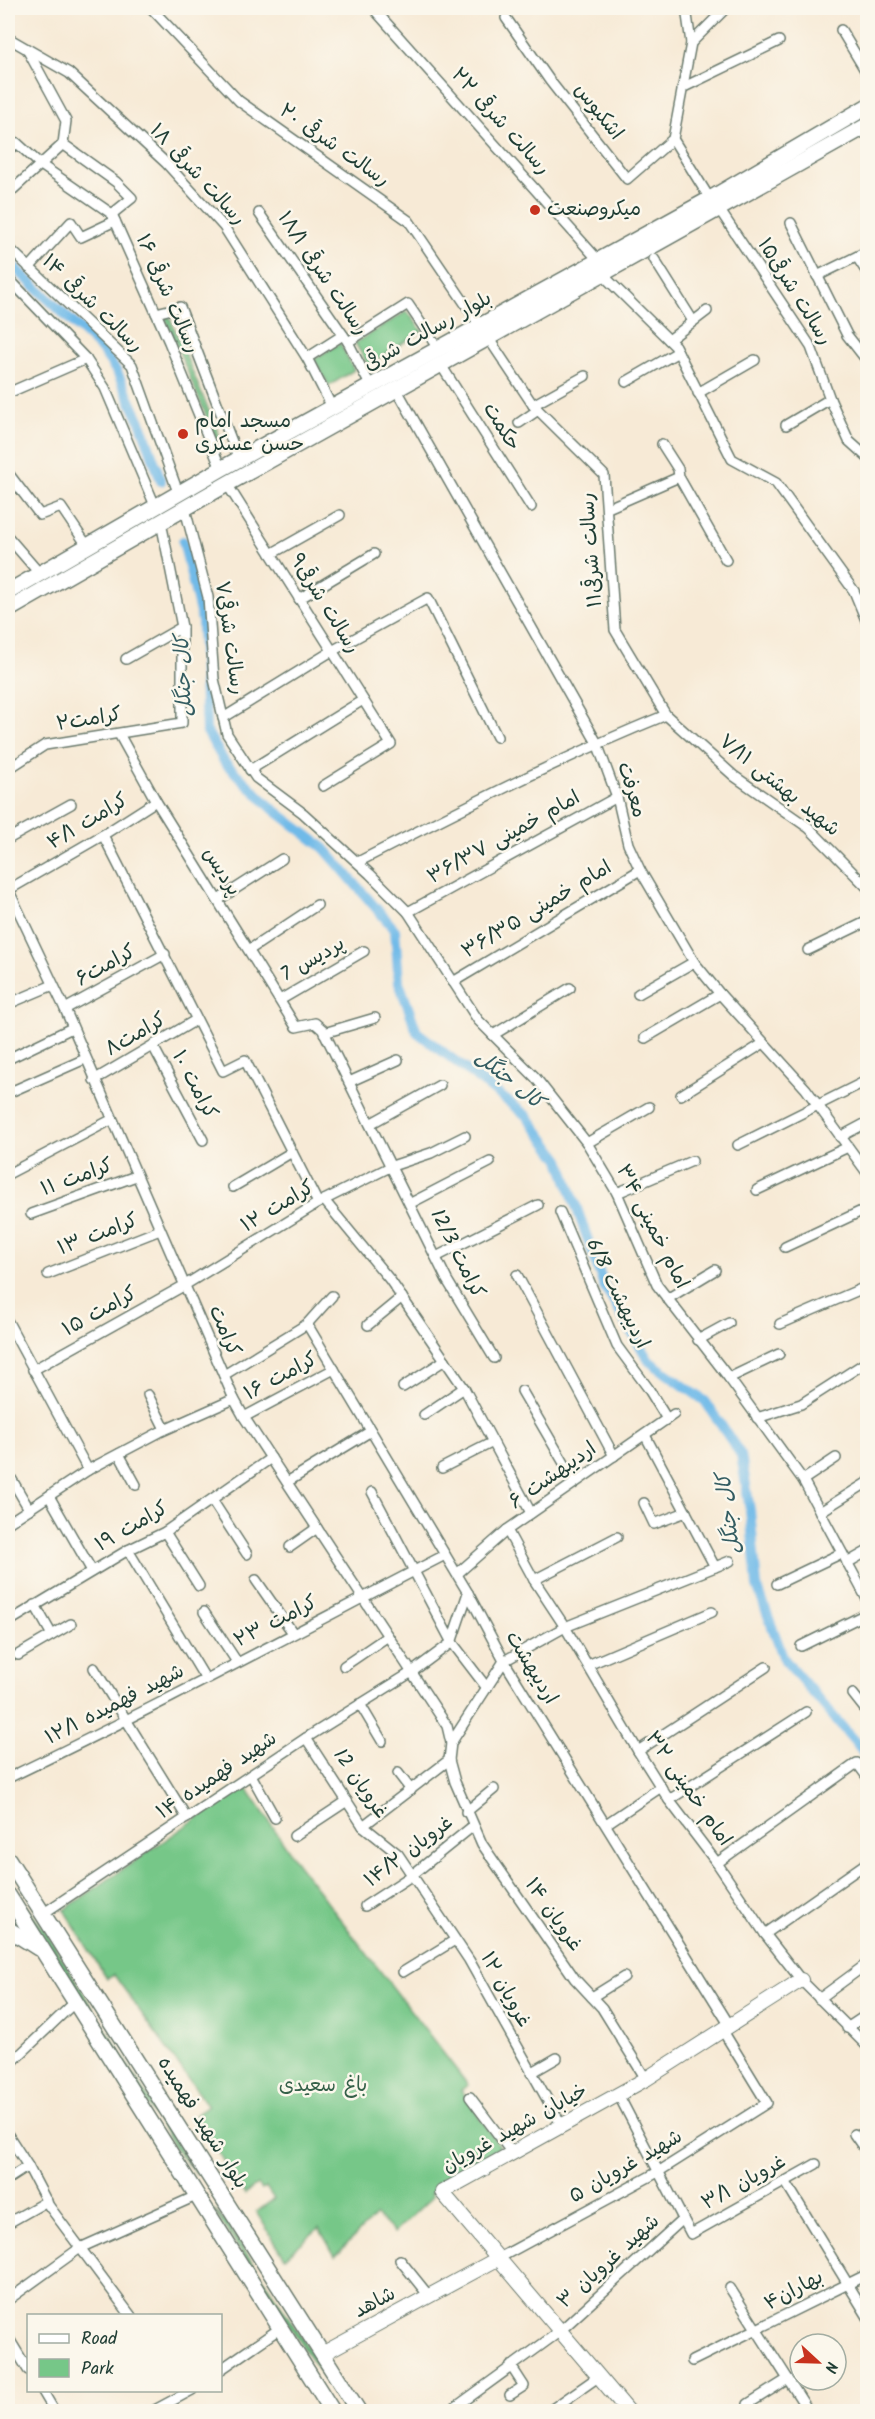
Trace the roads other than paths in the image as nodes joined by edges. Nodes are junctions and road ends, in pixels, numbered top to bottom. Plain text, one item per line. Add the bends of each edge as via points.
1 (151, 8) edge
2 (373, 8) edge
3 (686, 8) edge
4 (726, 8) edge
5 (506, 18) dead end
6 (841, 30) dead end
7 (8, 38) edge
8 (779, 41) dead end
9 (691, 43) junction
10 (27, 49) junction
11 (867, 75) edge
12 (682, 88) junction
13 (867, 106) edge
14 (867, 125) edge
15 (673, 139) junction
16 (63, 144) junction
17 (8, 150) edge
18 (41, 165) junction
19 (8, 194) edge
20 (715, 204) junction
21 (259, 213) dead end
22 (113, 218) junction
23 (791, 223) dead end
24 (8, 247) edge
25 (867, 251) edge
26 (857, 257) junction
27 (654, 259) dead end
28 (30, 268) junction
29 (601, 268) junction
30 (867, 274) edge
31 (817, 276) junction
32 (8, 278) edge
33 (707, 311) dead end
34 (156, 313) junction
35 (693, 321) junction
36 (485, 333) junction
37 (345, 339) junction
38 (669, 340) junction
39 (678, 352) junction
40 (86, 358) junction
41 (307, 358) junction
42 (440, 358) junction
43 (755, 360) dead end
44 (867, 362) edge
45 (585, 376) dead end
46 (627, 382) dead end
47 (371, 387) junction
48 (397, 390) junction
49 (8, 393) edge
50 (698, 393) junction
51 (830, 399) junction
52 (536, 407) junction
53 (333, 409) junction
54 (519, 423) dead end
55 (786, 425) dead end
56 (662, 444) dead end
57 (867, 458) edge
58 (239, 460) junction
59 (221, 469) junction
60 (8, 473) edge
61 (679, 477) junction
62 (227, 484) junction
63 (182, 502) junction
64 (531, 507) dead end
65 (608, 508) junction
66 (158, 515) junction
67 (340, 515) dead end
68 (8, 537) edge
69 (91, 554) junction
70 (272, 554) junction
71 (374, 554) dead end
72 (726, 560) dead end
73 (40, 574) junction
74 (8, 592) edge
75 (299, 599) junction
76 (8, 610) edge
77 (867, 625) edge
78 (182, 627) junction
79 (332, 651) junction
80 (126, 659) dead end
81 (363, 700) junction
82 (666, 715) junction
83 (223, 718) junction
84 (119, 734) junction
85 (497, 737) dead end
86 (597, 743) junction
87 (8, 769) edge
88 (250, 770) junction
89 (323, 786) dead end
90 (617, 797) junction
91 (156, 801) junction
92 (71, 804) dead end
93 (103, 835) junction
94 (8, 839) edge
95 (282, 859) dead end
96 (358, 862) junction
97 (640, 870) junction
98 (867, 888) edge
99 (8, 890) edge
100 (218, 900) junction
101 (317, 905) dead end
102 (12, 909) edge
103 (408, 912) junction
104 (867, 921) edge
105 (249, 950) junction
106 (808, 950) dead end
107 (364, 951) dead end
108 (165, 954) junction
109 (694, 962) junction
110 (453, 982) junction
111 (53, 985) junction
112 (570, 988) dead end
113 (638, 994) dead end
114 (720, 994) junction
115 (280, 1000) junction
116 (8, 1004) edge
117 (65, 1009) junction
118 (375, 1018) dead end
119 (196, 1020) junction
120 (72, 1028) junction
121 (324, 1033) junction
122 (493, 1035) junction
123 (645, 1038) dead end
124 (764, 1043) junction
125 (153, 1046) junction
126 (8, 1059) edge
127 (85, 1059) junction
128 (398, 1060) dead end
129 (94, 1080) junction
130 (867, 1080) edge
131 (349, 1082) junction
132 (440, 1086) dead end
133 (8, 1093) edge
134 (681, 1095) dead end
135 (818, 1106) junction
136 (649, 1107) dead end
137 (111, 1120) junction
138 (867, 1122) edge
139 (370, 1124) junction
140 (465, 1136) dead end
141 (840, 1137) junction
142 (203, 1140) dead end
143 (587, 1143) junction
144 (738, 1145) dead end
145 (848, 1148) junction
146 (292, 1152) junction
147 (692, 1161) dead end
148 (490, 1162) dead end
149 (392, 1166) junction
150 (8, 1174) edge
151 (867, 1174) edge
152 (136, 1176) junction
153 (233, 1187) dead end
154 (757, 1190) dead end
155 (617, 1193) junction
156 (321, 1201) junction
157 (411, 1203) junction
158 (538, 1205) dead end
159 (867, 1208) edge
160 (560, 1212) dead end
161 (31, 1214) dead end
162 (160, 1230) junction
163 (785, 1247) dead end
164 (436, 1257) junction
165 (715, 1270) dead end
166 (48, 1274) dead end
167 (517, 1275) dead end
168 (185, 1285) junction
169 (867, 1286) edge
170 (332, 1296) dead end
171 (402, 1297) junction
172 (667, 1299) junction
173 (8, 1322) edge
174 (729, 1323) dead end
175 (307, 1324) junction
176 (780, 1324) dead end
177 (368, 1325) dead end
178 (698, 1340) junction
179 (779, 1354) dead end
180 (494, 1358) dead end
181 (445, 1360) junction
182 (867, 1361) edge
183 (334, 1369) junction
184 (33, 1370) junction
185 (224, 1375) junction
186 (729, 1378) junction
187 (403, 1387) dead end
188 (464, 1388) junction
189 (522, 1391) dead end
190 (148, 1395) dead end
191 (234, 1399) junction
192 (423, 1415) dead end
193 (244, 1417) junction
194 (671, 1417) joint
195 (757, 1418) junction
196 (162, 1431) junction
197 (371, 1431) junction
198 (645, 1434) junction
199 (493, 1442) junction
200 (119, 1454) junction
201 (614, 1456) junction
202 (271, 1458) junction
203 (836, 1458) dead end
204 (442, 1468) dead end
205 (88, 1470) junction
206 (8, 1473) edge
207 (803, 1479) junction
208 (286, 1482) junction
209 (575, 1482) junction
210 (867, 1482) edge
211 (136, 1485) dead end
212 (372, 1492) dead end
213 (49, 1496) junction
214 (212, 1500) junction
215 (644, 1503) dead end
216 (29, 1509) junction
217 (686, 1512) junction
218 (820, 1512) junction
219 (531, 1513) junction
220 (8, 1523) edge
221 (317, 1528) junction
222 (507, 1530) junction
223 (165, 1532) junction
224 (616, 1537) dead end
225 (290, 1547) dead end
226 (128, 1550) junction
227 (867, 1551) edge
228 (842, 1553) junction
229 (248, 1554) dead end
230 (445, 1555) junction
231 (730, 1561) dead end
232 (847, 1563) junction
233 (715, 1567) junction
234 (92, 1571) junction
235 (414, 1571) junction
236 (457, 1574) junction
237 (256, 1580) dead end
238 (534, 1580) junction
239 (777, 1584) dead end
240 (199, 1586) dead end
241 (468, 1593) junction
242 (363, 1598) junction
243 (867, 1601) edge
244 (35, 1605) junction
245 (204, 1612) dead end
246 (712, 1612) dead end
247 (867, 1613) edge
248 (8, 1622) edge
249 (70, 1624) dead end
250 (565, 1627) junction
251 (293, 1633) junction
252 (52, 1635) junction
253 (388, 1636) junction
254 (451, 1641) junction
255 (801, 1646) dead end
256 (18, 1655) dead end
257 (504, 1661) junction
258 (237, 1662) junction
259 (588, 1665) junction
260 (344, 1666) dead end
261 (766, 1667) dead end
262 (94, 1668) dead end
263 (412, 1672) junction
264 (205, 1678) junction
265 (487, 1688) junction
266 (853, 1694) dead end
267 (360, 1704) junction
268 (806, 1712) dead end
269 (867, 1713) edge
270 (127, 1722) junction
271 (306, 1738) junction
272 (382, 1741) dead end
273 (452, 1743) junction
274 (638, 1751) junction
275 (449, 1760) junction
276 (398, 1773) dead end
277 (251, 1775) junction
278 (8, 1778) edge
279 (867, 1778) edge
280 (661, 1787) junction
281 (494, 1789) dead end
282 (411, 1790) junction
283 (669, 1800) junction
284 (347, 1801) junction
285 (466, 1812) junction
286 (187, 1818) junction
287 (275, 1818) dead end
288 (606, 1824) junction
289 (363, 1826) junction
290 (474, 1826) junction
291 (294, 1836) dead end
292 (8, 1850) edge
293 (867, 1862) edge
294 (717, 1863) junction
295 (10, 1869) edge
296 (411, 1876) junction
297 (8, 1894) edge
298 (365, 1906) dead end
299 (44, 1913) junction
300 (8, 1929) edge
301 (765, 1934) junction
302 (455, 1940) junction
303 (42, 1950) junction
304 (867, 1963) edge
305 (403, 1972) dead end
306 (624, 1977) dead end
307 (801, 1980) junction
308 (592, 1997) junction
309 (819, 2000) junction
310 (74, 2003) junction
311 (867, 2014) edge
312 (727, 2028) junction
313 (847, 2028) junction
314 (867, 2047) edge
315 (557, 2058) dead end
316 (8, 2066) edge
317 (531, 2073) junction
318 (646, 2079) junction
319 (618, 2094) junction
320 (470, 2097) dead end
321 (767, 2103) joint
322 (562, 2126) junction
323 (8, 2134) edge
324 (854, 2134) dead end
325 (512, 2153) junction
326 (867, 2154) edge
327 (816, 2164) dead end
328 (28, 2166) junction
329 (658, 2172) junction
330 (8, 2179) edge
331 (784, 2181) junction
332 (215, 2184) junction
333 (196, 2196) junction
334 (47, 2201) junction
335 (683, 2219) junction
336 (8, 2223) edge
337 (80, 2248) junction
338 (499, 2258) junction
339 (400, 2260) dead end
340 (867, 2274) edge
341 (847, 2283) junction
342 (730, 2288) dead end
343 (429, 2296) junction
344 (8, 2300) edge
345 (129, 2314) edge
346 (867, 2318) edge
347 (279, 2328) junction
348 (757, 2331) junction
349 (559, 2332) junction
350 (8, 2337) edge
351 (322, 2354) junction
352 (692, 2361) dead end
353 (512, 2366) junction
354 (27, 2368) edge
355 (222, 2369) edge
356 (598, 2377) junction
357 (788, 2379) joint
358 (43, 2392) edge
359 (187, 2392) edge
360 (796, 2392) edge
361 (510, 2395) dead end
362 (748, 2404) dead end
363 (55, 2412) edge
364 (151, 2412) edge
365 (333, 2412) edge
366 (359, 2412) edge
367 (449, 2412) edge
368 (548, 2412) edge
369 (628, 2412) edge
370 (809, 2412) edge

1 - 36 street, رسالت شرقی ۲۰ via 239,101 409,221
2 - 29 street, رسالت شرقی ۲۲
3 - 9 street
4 - 9 street
5 - 15 street, اشکبوس via 627,179
6 - 11 street
7 - 10 street, رسالت شرقی ۱۸
8 - 12 street
9 - 12 street
10 - 16 street via 66,121
10 - 41 street, رسالت شرقی ۱۸ via 69,73 166,163 224,227
12 - 15 street
13 - 20 main road, بلوار رسالت شرقی
14 - 20 main road, بلوار رسالت شرقی
15 - 20 street, رسالت شرقی۱۵
16 - 18 street
16 - 22 street via 132,198
17 - 18 street via 17,143
18 - 19 street
18 - 22 street
20 - 29 main road, بلوار رسالت شرقی
20 - 51 street, رسالت شرقی۱۵ via 811,347
21 - 37 street, رسالت شرقی ۱۸/۱
22 - 28 street via 81,237 71,222
22 - 34 street, رسالت شرقی ۱۶
23 - 31 street
24 - 28 street, رسالت شرقی ۱۴
25 - 26 street
26 - 30 street
26 - 31 street
27 - 35 street
28 - 63 street, رسالت شرقی ۱۴ via 132,365
29 - 36 main road, بلوار رسالت شرقی
29 - 38 street, رسالت شرقی ۲۲
31 - 44 street via 847,335
32 - 40 street
33 - 35 street
34 - 58 street via 180,306
34 - 59 street, رسالت شرقی ۱۶
35 - 38 street
36 - 42 main road, بلوار رسالت شرقی
36 - 52 street, رسالت شرقی۱۱
37 - 41 street
37 - 42 street, حکمت via 408,304
37 - 47 street, رسالت شرقی ۱۸/۱
38 - 39 street, رسالت شرقی ۲۲
39 - 46 street
39 - 50 street, رسالت شرقی ۲۲
40 - 49 street
40 - 66 street via 105,387
41 - 53 street, رسالت شرقی ۱۸
42 - 47 main road, بلوار رسالت شرقی
42 - 48 main road, بلوار رسالت شرقی
42 - 64 street, حکمت
43 - 50 street
45 - 52 street
47 - 53 main road, بلوار رسالت شرقی
48 - 62 main road, بلوار رسالت شرقی
48 - 86 street, معرفت
50 - 77 street, رسالت شرقی ۲۲ via 732,459 776,483 854,591
51 - 55 street
51 - 57 street, رسالت شرقی۱۵ via 849,441
52 - 54 street
52 - 65 street, رسالت شرقی۱۱ via 604,475
53 - 58 main road, بلوار رسالت شرقی
56 - 61 street
58 - 59 main road, بلوار رسالت شرقی
59 - 63 main road, بلوار رسالت شرقی
60 - 69 street via 40,515 61,507
61 - 65 street
61 - 72 street
62 - 63 main road, بلوار رسالت شرقی
62 - 70 street, رسالت شرقی۹
63 - 66 main road, بلوار رسالت شرقی
63 - 83 street, رسالت شرقی۷ via 208,597 214,679
65 - 82 street, رسالت شرقی۱۱ via 615,630
66 - 69 main road, بلوار رسالت شرقی
66 - 78 street
67 - 70 street
68 - 73 street
69 - 73 main road, بلوار رسالت شرقی
69 - 76 main road, بلوار رسالت شرقی
70 - 75 street, رسالت شرقی۹
71 - 75 street
73 - 74 main road, بلوار رسالت شرقی
75 - 79 street, رسالت شرقی۹
78 - 80 street
78 - 84 street, کرامت۲ via 182,723
79 - 81 street, رسالت شرقی۹
79 - 83 street
79 - 85 street via 428,598
81 - 88 street
81 - 89 street, رسالت شرقی۹ via 391,744
82 - 86 street
82 - 98 street, شهید بهشتی ۷/۱۱ via 734,776 809,828
83 - 88 street, رسالت شرقی۷ via 227,734
84 - 87 street, کرامت۲ via 45,745
84 - 91 street, پردیس
86 - 90 street, معرفت
86 - 96 street
88 - 96 street, رسالت شرقی۷
90 - 97 street, معرفت via 628,844
90 - 103 street, امام خمینی ۳۶/۳۷
91 - 93 street, کرامت ۴/۱
91 - 100 street, پردیس
92 - 94 street
93 - 99 street, کرامت ۴/۱
93 - 108 street
95 - 100 street
96 - 103 street, رسالت شرقی۷
97 - 109 street, معرفت
97 - 110 street, امام خمینی ۳۶/۳۵
99 - 102 street, کرامت
100 - 105 street, پردیس
101 - 105 street
102 - 111 street, کرامت
103 - 110 street, امام خمینی ۳۴
104 - 106 street
105 - 115 street, پردیس
107 - 115 street, پردیس 7
108 - 117 street, کرامت۶
108 - 119 street
109 - 113 street
109 - 114 street, معرفت
110 - 122 street, امام خمینی ۳۴
111 - 116 street
111 - 117 street, کرامت
112 - 122 street
114 - 123 street
114 - 124 street, معرفت
115 - 121 street, پردیس via 296,1027 315,1023
117 - 120 street, کرامت
118 - 121 street
119 - 125 street, کرامت۸
119 - 146 street via 223,1071 245,1060
120 - 126 street
120 - 127 street, کرامت
121 - 131 street, کرامت 12/3
122 - 143 street, امام خمینی ۳۴ via 535,1077
124 - 134 street
124 - 135 street, معرفت
125 - 129 street, کرامت۸
125 - 142 street, کرامت ۱۰
127 - 129 street, کرامت
127 - 133 street
128 - 131 street
129 - 137 street, کرامت
130 - 135 street
131 - 139 street, کرامت 12/3
132 - 139 street
135 - 141 street, معرفت
135 - 144 street
136 - 143 street
137 - 150 street
137 - 152 street, کرامت
138 - 141 street
139 - 149 street, کرامت 12/3
140 - 149 street, کرامت ۱۲
141 - 145 street, معرفت
143 - 155 street, امام خمینی ۳۴
145 - 151 street, معرفت
145 - 154 street
146 - 153 street
146 - 156 street
147 - 155 street
148 - 157 street
149 - 156 street, کرامت ۱۲
149 - 157 street, کرامت 12/3
152 - 161 street, کرامت ۱۱
152 - 162 street, کرامت
155 - 172 street, امام خمینی ۳۴ via 657,1285
156 - 168 street, کرامت ۱۲
156 - 171 street
157 - 164 street, کرامت 12/3
158 - 164 street
159 - 163 street
160 - 194 street, اردیبهشت 6/8 via 617,1346
162 - 166 street, کرامت ۱۳
162 - 168 street, کرامت
164 - 180 street, کرامت 12/3
165 - 172 street
167 - 201 street
168 - 184 street, کرامت ۱۵
168 - 185 street, کرامت
169 - 176 street
170 - 175 street
171 - 177 street
171 - 181 street
172 - 178 street, امام خمینی ۳۴
173 - 184 street
174 - 178 street
175 - 183 street, اردیبهشت
175 - 185 street
178 - 186 street, امام خمینی ۳۴
179 - 186 street
181 - 187 street
181 - 188 street
182 - 195 street via 801,1404
183 - 193 street, کرامت ۱۶
183 - 197 street, اردیبهشت
184 - 205 street
185 - 191 street, کرامت
186 - 195 street, امام خمینی ۳۴
188 - 192 street
188 - 199 street
189 - 209 street
190 - 196 street
191 - 193 street, کرامت
191 - 196 street
193 - 202 street, کرامت
194 - 198 street, اردیبهشت ۶
195 - 207 street, امام خمینی ۳۴
196 - 200 street
197 - 208 street
197 - 230 street, اردیبهشت
198 - 201 street, اردیبهشت ۶
198 - 217 street
199 - 204 street
199 - 219 street
200 - 205 street
200 - 211 street
201 - 209 street, اردیبهشت ۶
202 - 208 street, کرامت
202 - 214 street, کرامت ۱۹
203 - 207 street
205 - 213 street
206 - 216 street
207 - 218 street, امام خمینی ۳۴
208 - 221 street, کرامت
209 - 219 street, اردیبهشت ۶
210 - 218 street
212 - 235 street
213 - 216 street
213 - 234 street
214 - 223 street, کرامت ۱۹
214 - 229 street
215 - 217 street via 654,1524
216 - 220 street
217 - 233 street
218 - 228 street, امام خمینی ۳۴
219 - 222 street, اردیبهشت ۶
221 - 225 street
221 - 242 street, کرامت
222 - 236 street, اردیبهشت ۶
222 - 238 street, امام خمینی ۳۲
223 - 226 street, کرامت ۱۹
223 - 240 street
224 - 238 street
226 - 234 street, کرامت ۱۹
226 - 264 street
227 - 232 street
228 - 232 street, امام خمینی ۳۴
228 - 239 street
230 - 235 street, کرامت ۲۳
230 - 236 street, اردیبهشت
231 - 233 street
232 - 243 street, امام خمینی ۳۴
233 - 250 street
234 - 244 street, کرامت ۱۹
235 - 242 street, کرامت ۲۳
235 - 254 street
236 - 241 street, اردیبهشت
237 - 251 street
238 - 250 street, امام خمینی ۳۲
241 - 254 street
241 - 257 street, اردیبهشت
242 - 251 street, کرامت ۲۳
242 - 253 street, کرامت
244 - 248 street, کرامت ۱۹
244 - 252 street
245 - 258 street
246 - 259 street
247 - 255 street
249 - 252 street
250 - 257 street
250 - 259 street, امام خمینی ۳۲
251 - 258 street, کرامت ۲۳
252 - 256 street
253 - 260 street
253 - 263 street, کرامت
254 - 263 street, شهید فهمیده ۱۴
254 - 265 street
257 - 265 street
257 - 288 street, اردیبهشت
258 - 264 street, کرامت ۲۳
259 - 274 street, امام خمینی ۳۲
261 - 274 street
262 - 270 street
263 - 267 street, شهید فهمیده ۱۴
263 - 273 street, کرامت via 447,1726
264 - 270 street, شهید فهمیده ۱۲/۱
265 - 273 street
266 - 269 street
267 - 271 street, شهید فهمیده ۱۴
267 - 272 street
268 - 283 street
270 - 278 street, شهید فهمیده ۱۲/۱
270 - 286 street
271 - 277 street, شهید فهمیده ۱۴
271 - 284 street, غرویان 12
273 - 275 street
274 - 280 street, امام خمینی ۳۲
275 - 282 street
275 - 285 street, غرویان ۱۴
276 - 282 street
277 - 286 street, شهید فهمیده ۱۴
277 - 287 street
279 - 294 street via 857,1763
280 - 283 street, امام خمینی ۳۲
280 - 288 street
281 - 285 street
282 - 289 street
283 - 294 street, امام خمینی ۳۲
284 - 289 street, غرویان 12
284 - 291 street
285 - 290 street, غرویان ۱۴
286 - 299 street, شهید فهمیده ۱۴
288 - 312 street, اردیبهشت
289 - 296 street, غرویان 12 via 398,1854
290 - 296 street, غرویان ۱۴/۲
290 - 308 street, غرویان ۱۴ via 482,1844 575,1979
292 - 299 main road via 41,1895
293 - 301 street
294 - 301 street, امام خمینی ۳۲
295 - 299 main road, بلوار شهید فهمیده
296 - 298 street, غرویان ۱۴/۲
296 - 302 street, غرویان ۱۲
297 - 303 main road
299 - 332 main road, بلوار شهید فهمیده
300 - 303 main road
301 - 307 street, امام خمینی ۳۲
302 - 305 street
302 - 317 street, غرویان ۱۲
303 - 310 main road
304 - 309 street
306 - 308 street
307 - 309 street, امام خمینی ۳۲
307 - 312 street, خیابان شهید غرویان
308 - 318 street, غرویان ۱۴
309 - 313 street, امام خمینی ۳۲
310 - 316 street
310 - 333 main road
311 - 313 street
312 - 318 street, خیابان شهید غرویان
312 - 321 street, اردیبهشت
313 - 314 street, امام خمینی ۳۲
315 - 317 street
317 - 322 street, غرویان ۱۲
318 - 319 street, خیابان شهید غرویان
319 - 322 street, خیابان شهید غرویان
319 - 329 street
320 - 325 street
321 - 329 street, شهید غرویان ۵
322 - 325 street, خیابان شهید غرویان
323 - 328 street
324 - 326 street
325 - 338 street, خیابان شهید غرویان via 442,2192
327 - 331 street, غرویان ۳/۱
328 - 330 street
328 - 334 street
329 - 335 street
329 - 338 street, شهید غرویان ۵
331 - 335 street, غرویان ۳/۱ via 691,2234
331 - 341 street
332 - 333 main road
332 - 351 main road, بلوار شهید فهمیده
333 - 337 street
333 - 347 main road
334 - 336 street
334 - 337 street
335 - 349 street, شهید غرویان ۳
337 - 344 street
337 - 345 street
338 - 343 street, شاهد
338 - 349 street, خیابان شهید غرویان
339 - 343 street
340 - 341 street, بهاران۴
341 - 346 street
341 - 348 street, بهاران۴
342 - 348 street
343 - 351 street, شاهد
347 - 355 street
347 - 365 main road
348 - 352 street, بهاران۴
348 - 357 street
349 - 353 street, شهید غرویان ۳
349 - 356 street, خیابان شهید غرویان
350 - 354 street
351 - 366 main road, بلوار شهید فهمیده
353 - 361 street via 524,2386
353 - 367 street, شهید غرویان ۳
356 - 368 street
356 - 369 street, خیابان شهید غرویان
357 - 362 street
358 - 363 street
359 - 364 street
360 - 370 street

